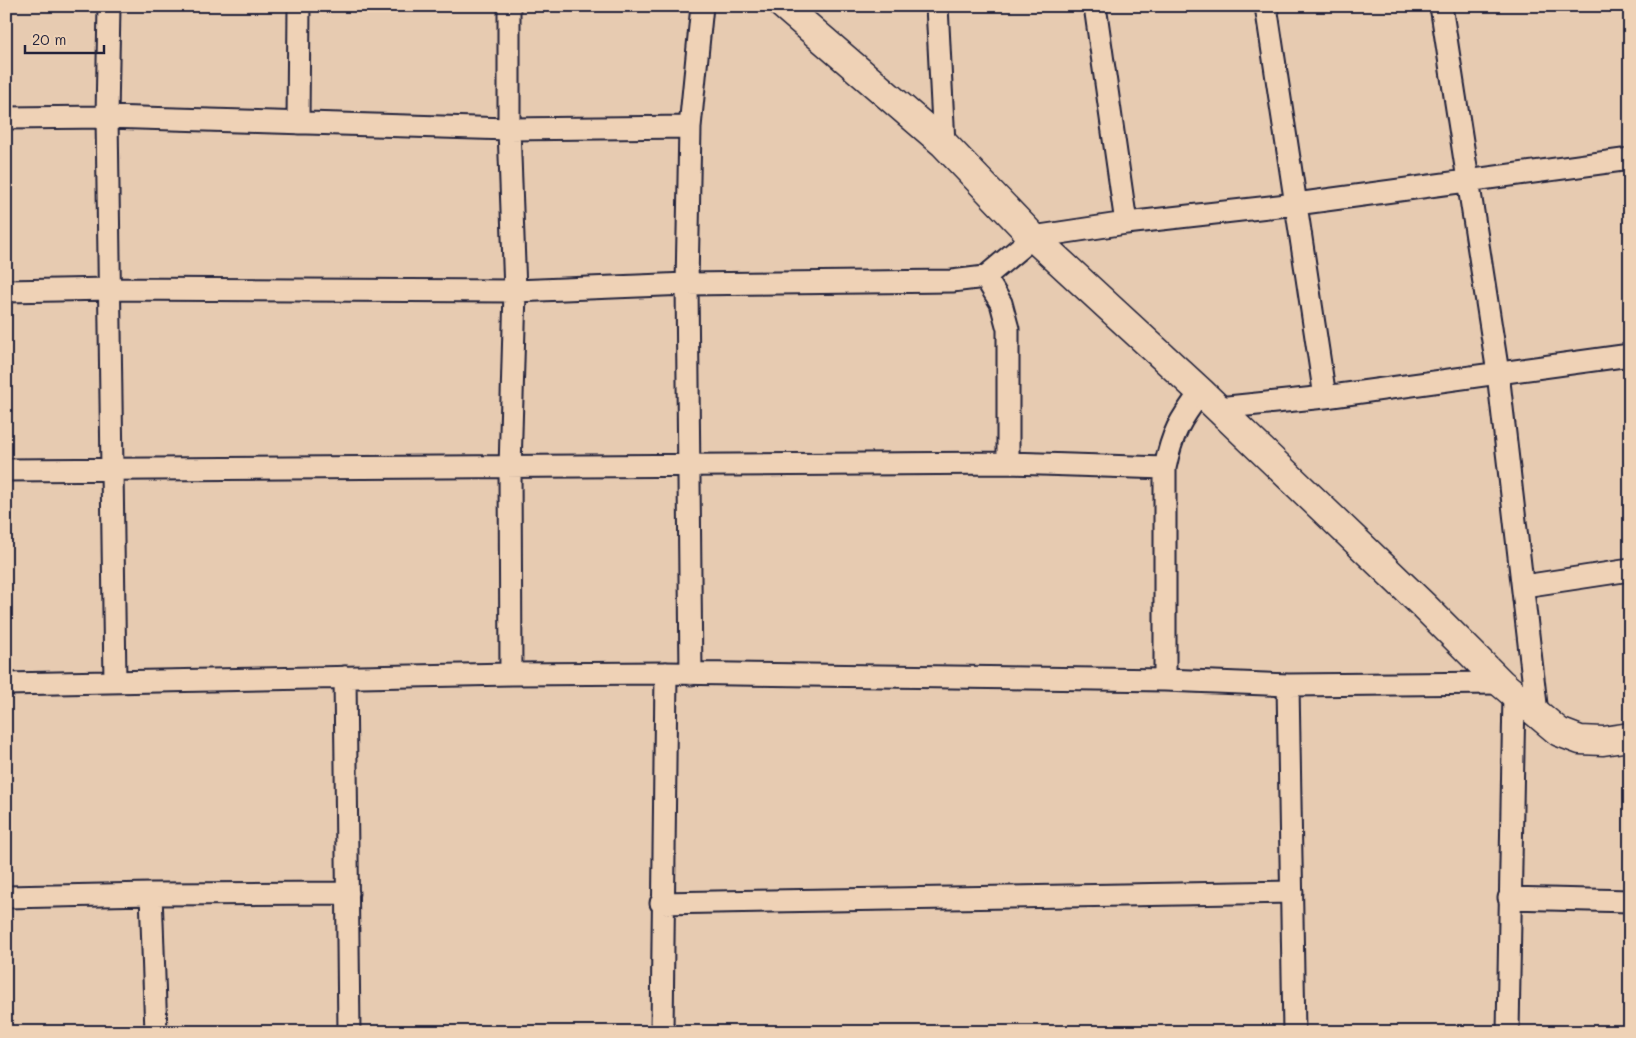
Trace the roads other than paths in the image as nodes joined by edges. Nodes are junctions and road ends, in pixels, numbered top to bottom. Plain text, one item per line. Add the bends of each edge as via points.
1 (109, 6) edge
2 (299, 6) edge
3 (509, 6) edge
4 (702, 6) edge
5 (784, 6) edge
6 (937, 6) edge
7 (1096, 6) edge
8 (1266, 6) edge
9 (1441, 6) edge
10 (107, 117) junction
11 (6, 118) edge
12 (298, 123) junction
13 (690, 127) junction
14 (509, 129) junction
15 (944, 144) junction
16 (1630, 159) edge
17 (1467, 182) junction
18 (1296, 204) junction
19 (1126, 223) junction
20 (1033, 237) junction
21 (985, 277) junction
22 (687, 284) junction
23 (110, 289) junction
24 (6, 291) edge
25 (515, 291) junction
26 (1630, 355) edge
27 (1498, 373) junction
28 (1325, 397) junction
29 (1210, 400) junction
30 (1008, 463) junction
31 (689, 464) junction
32 (510, 468) junction
33 (1165, 468) junction
34 (113, 469) junction
35 (6, 470) edge
36 (1630, 570) edge
37 (1524, 586) junction
38 (666, 673) junction
39 (510, 674) junction
40 (691, 674) junction
41 (345, 677) junction
42 (1165, 680) junction
43 (115, 681) junction
44 (6, 684) edge
45 (1288, 685) junction
46 (1507, 688) junction
47 (1537, 712) junction
48 (1630, 737) edge
49 (1292, 892) junction
50 (348, 893) junction
51 (151, 894) junction
52 (6, 897) edge
53 (1509, 898) junction
54 (1630, 901) edge
55 (661, 903) junction
56 (156, 1032) edge
57 (349, 1032) edge
58 (662, 1032) edge
59 (1294, 1032) edge
60 (1508, 1032) edge

1 - 10 street
2 - 12 street
3 - 14 street
4 - 13 street
5 - 15 street
6 - 15 street
7 - 19 street
8 - 18 street
9 - 17 street
10 - 11 street
10 - 12 street
10 - 23 street
12 - 14 street
13 - 14 street
13 - 22 street
14 - 25 street
15 - 20 street
16 - 17 street
17 - 18 street
17 - 27 street
18 - 19 street
18 - 28 street
19 - 20 street
20 - 21 street
20 - 29 street
21 - 22 street via 952,281
21 - 30 street via 1001,303 1008,328
22 - 25 street
22 - 31 street
23 - 24 street
23 - 25 street
23 - 34 street
25 - 32 street
26 - 27 street
27 - 28 street
27 - 37 street
28 - 29 street
29 - 33 street via 1183,416 1171,440
29 - 46 street
30 - 31 street
30 - 33 street
31 - 32 street
31 - 40 street
32 - 34 street
32 - 39 street
33 - 42 street
34 - 35 street
34 - 43 street
36 - 37 street
37 - 47 street
38 - 39 street
38 - 40 street
38 - 55 street
39 - 41 street
40 - 42 street
41 - 43 street
41 - 50 street
42 - 45 street
43 - 44 street
45 - 46 street
45 - 49 street
46 - 47 street
46 - 53 street
47 - 48 street via 1559,732 1580,740
49 - 55 street
49 - 59 street
50 - 51 street
50 - 57 street
51 - 52 street
51 - 56 street
53 - 54 street
53 - 60 street
55 - 58 street

